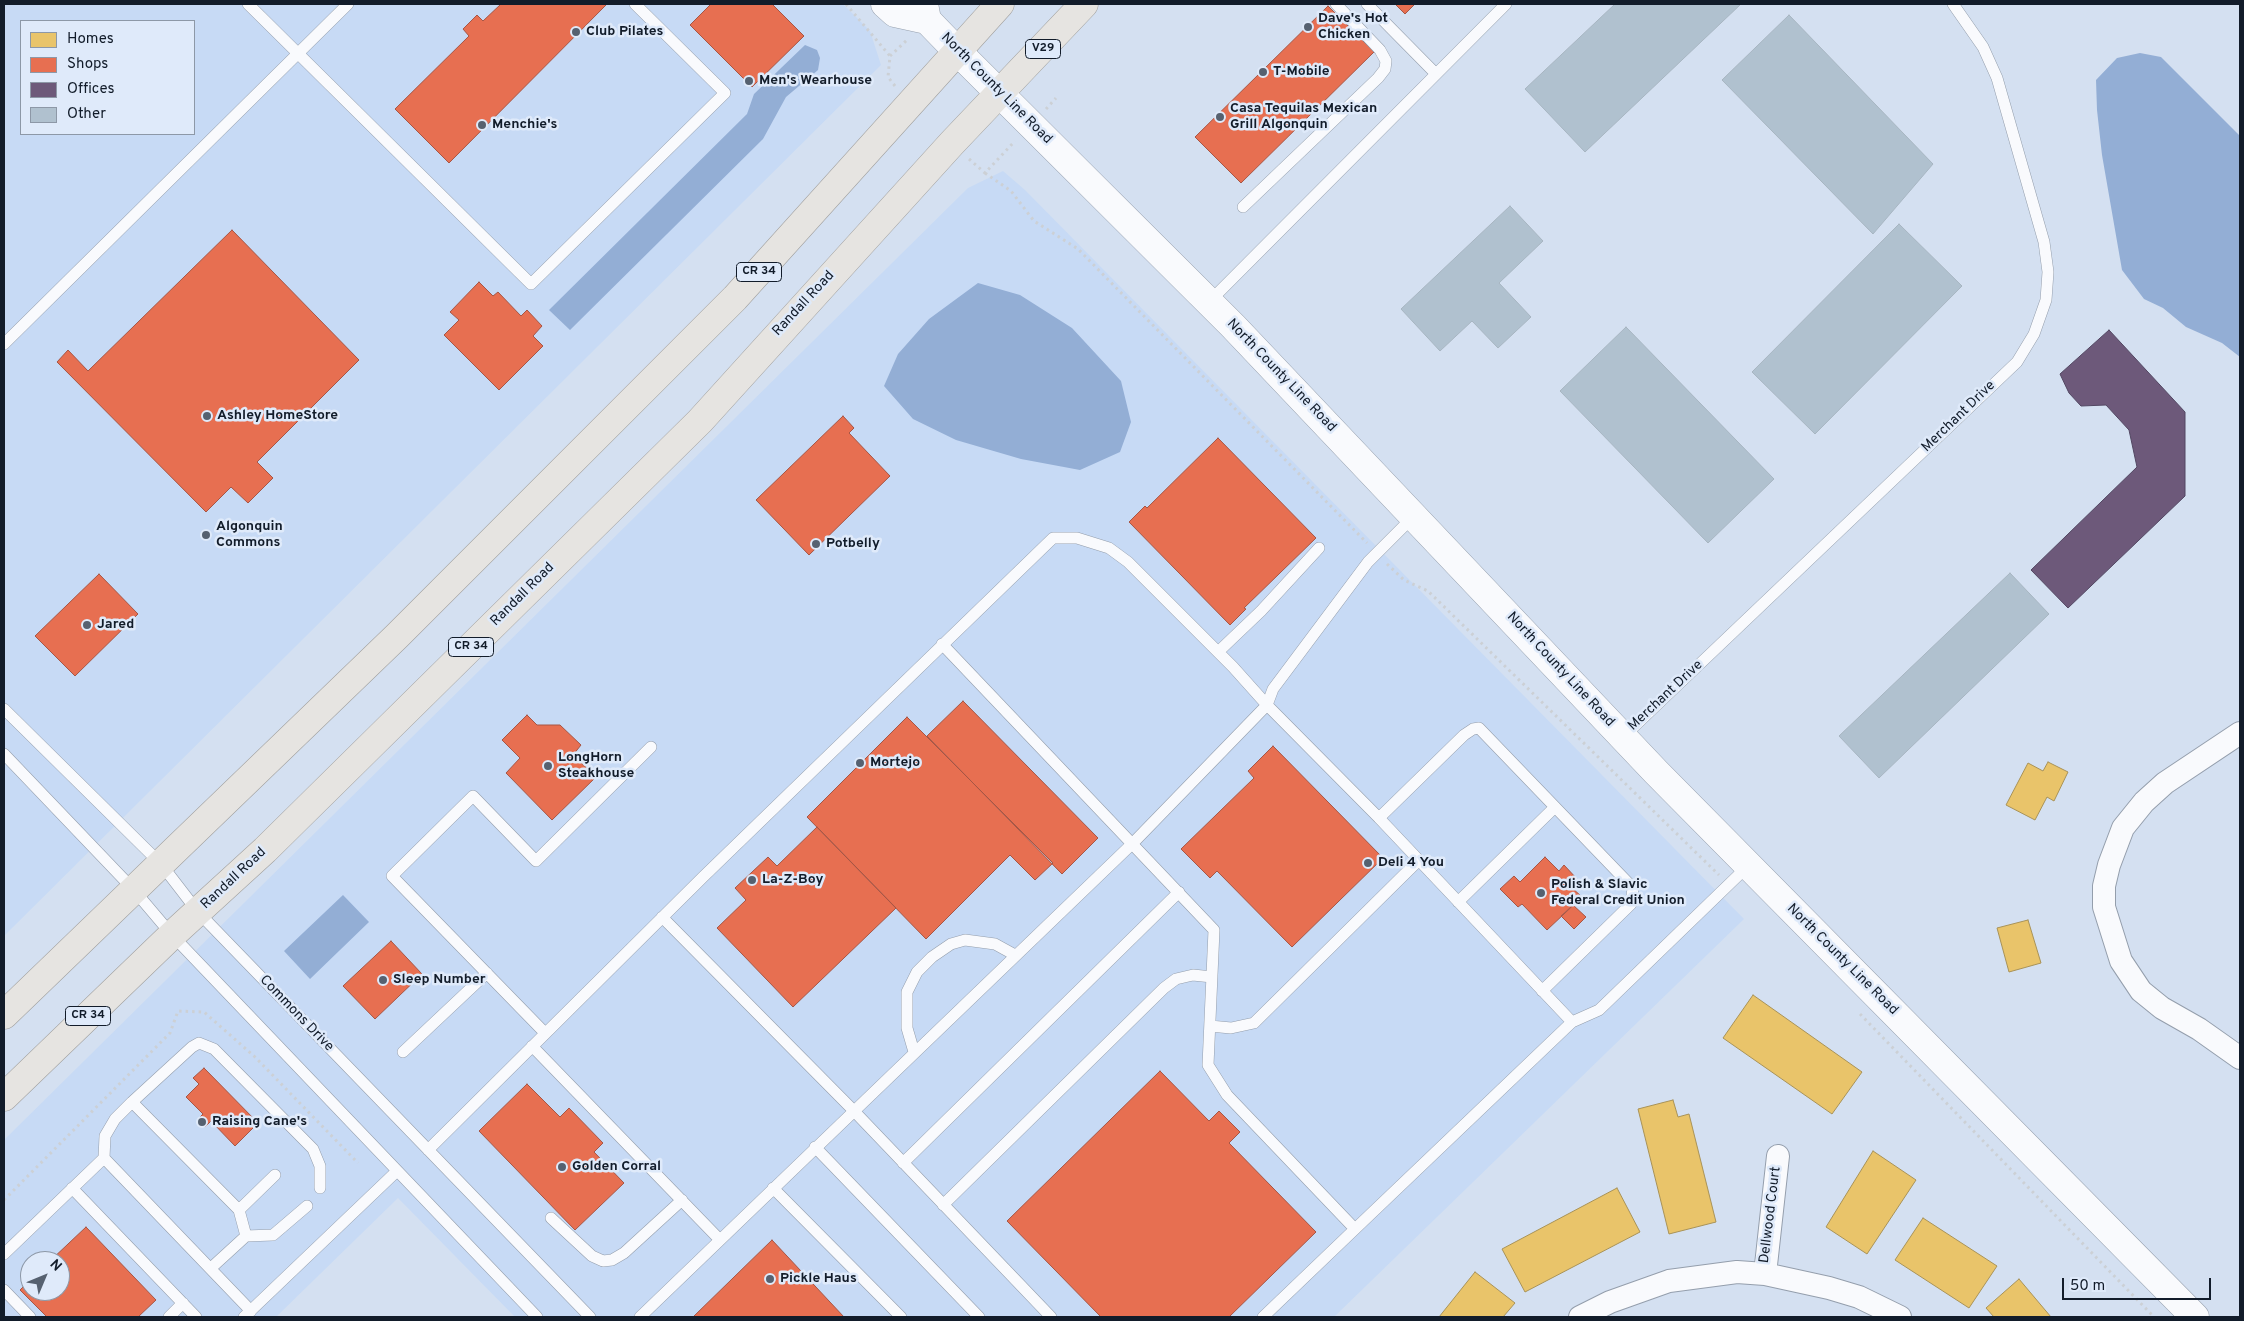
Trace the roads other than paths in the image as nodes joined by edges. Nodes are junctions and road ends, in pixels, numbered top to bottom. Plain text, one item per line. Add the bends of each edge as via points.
1 (248, 4) edge
2 (348, 4) edge
3 (635, 4) edge
4 (885, 4) edge
5 (1000, 4) edge
6 (1084, 4) edge
7 (1336, 4) edge
8 (1367, 4) edge
9 (1506, 4) edge
10 (1953, 4) edge
11 (926, 12) edge
12 (957, 51) junction
13 (297, 54) junction
14 (1436, 74) junction
15 (1000, 94) junction
16 (1243, 207) dead end
17 (1209, 302) junction
18 (4, 344) edge
19 (1414, 516) junction
20 (1319, 548) dead end
21 (942, 644) junction
22 (1218, 652) junction
23 (1267, 705) junction
24 (4, 709) edge
25 (2240, 733) edge
26 (1623, 737) junction
27 (651, 748) dead end
28 (4, 754) edge
29 (1555, 807) junction
30 (1379, 818) junction
31 (1133, 843) junction
32 (1419, 860) junction
33 (161, 864) junction
34 (1749, 866) junction
35 (133, 889) junction
36 (1179, 892) junction
37 (1458, 902) junction
38 (198, 912) junction
39 (662, 917) junction
40 (172, 935) junction
41 (1015, 955) junction
42 (487, 973) junction
43 (1212, 977) junction
44 (1542, 991) junction
45 (4, 1014) edge
46 (1572, 1022) junction
47 (1210, 1026) junction
48 (546, 1033) junction
49 (532, 1046) junction
50 (403, 1052) dead end
51 (914, 1052) junction
52 (2240, 1058) edge
53 (4, 1097) edge
54 (132, 1102) junction
55 (853, 1110) junction
56 (815, 1147) junction
57 (428, 1150) junction
58 (1778, 1156) dead end
59 (104, 1158) junction
60 (903, 1163) junction
61 (397, 1172) junction
62 (275, 1176) dead end
63 (72, 1188) junction
64 (320, 1188) dead end
65 (773, 1188) junction
66 (682, 1200) junction
67 (944, 1205) junction
68 (307, 1206) dead end
69 (239, 1210) junction
70 (551, 1218) dead end
71 (1355, 1229) junction
72 (246, 1236) junction
73 (720, 1240) junction
74 (4, 1254) edge
75 (211, 1268) junction
76 (1764, 1274) junction
77 (4, 1290) edge
78 (183, 1303) junction
79 (247, 1314) edge
80 (1048, 1316) edge
81 (30, 1317) edge
82 (169, 1317) edge
83 (196, 1317) edge
84 (536, 1317) edge
85 (590, 1317) edge
86 (640, 1317) edge
87 (902, 1317) edge
88 (979, 1317) edge
89 (1263, 1317) edge
90 (1580, 1317) edge
91 (1900, 1317) edge
92 (2195, 1317) edge

1 - 13 lane
2 - 13 lane
3 - 13 lane via 725,93 531,284
4 - 11 street, North County Line Road via 895,14
5 - 12 main road
6 - 15 main road, V29
7 - 16 lane via 1380,50 1386,61 1385,69
8 - 14 lane
9 - 14 lane
10 - 26 lane, Merchant Drive via 1984,47 1997,78 2044,242 2048,272 2046,300 2034,334 2017,362
11 - 12 street, North County Line Road
12 - 15 street, North County Line Road
12 - 33 main road, CR 34 via 735,298 397,636
13 - 18 lane
14 - 17 lane
15 - 17 street, North County Line Road
15 - 38 main road, Randall Road / CR 34 via 700,421 265,850
17 - 19 street, North County Line Road
19 - 23 lane via 1376,552 1274,689
19 - 26 street, North County Line Road
20 - 22 lane
21 - 22 lane via 1041,547 1053,538 1077,538 1109,548 1128,562
21 - 31 lane
21 - 39 lane
22 - 23 lane
23 - 30 lane
23 - 31 lane
24 - 33 lane, Commons Drive
25 - 52 street via 2165,783 2144,802 2123,828 2104,886 2104,907 2121,961 2141,991
26 - 34 street, North County Line Road
27 - 42 lane via 536,861 473,796 392,876
28 - 35 lane
29 - 30 lane via 1479,728 1464,735
29 - 37 lane
29 - 44 lane via 1633,888 1634,895 1631,904
30 - 32 lane
31 - 36 lane
31 - 41 lane
32 - 37 lane
32 - 47 lane via 1254,1023 1231,1028
33 - 35 main road, CR 34
33 - 38 lane, Commons Drive
34 - 46 lane via 1599,1010
34 - 92 street, North County Line Road
35 - 40 lane
35 - 45 main road, CR 34
36 - 43 lane via 1214,930
36 - 60 lane
37 - 44 lane
38 - 40 main road, Randall Road / CR 34
38 - 57 lane, Commons Drive
39 - 48 lane
39 - 55 lane
40 - 53 main road, Randall Road / CR 34
40 - 61 lane
41 - 51 lane
41 - 51 lane via 995,944 965,940 951,944 932,957 917,972 906,992 907,1028
42 - 48 lane
42 - 50 lane
43 - 47 lane
43 - 67 lane via 1193,975 1176,979 1164,988
44 - 46 lane
46 - 71 lane
47 - 71 lane via 1208,1065 1227,1095
48 - 49 lane
49 - 57 lane
49 - 66 lane
51 - 55 lane
54 - 59 lane via 115,1119 105,1136
54 - 64 lane via 192,1046 199,1043 214,1049 312,1149 320,1166
54 - 69 lane
55 - 56 lane
55 - 60 lane
56 - 65 lane
56 - 88 lane
57 - 85 lane, Commons Drive
58 - 76 street, Dellwood Court
59 - 63 lane
59 - 75 lane
60 - 67 lane
61 - 79 lane
61 - 84 lane
62 - 69 lane
63 - 74 lane
63 - 78 lane
65 - 73 lane
65 - 87 lane
66 - 70 lane via 612,1260 603,1261 592,1256
66 - 73 lane
67 - 80 lane
68 - 72 lane via 273,1235
69 - 72 lane
71 - 89 lane
72 - 75 lane
73 - 86 lane
75 - 79 lane
76 - 90 street via 1737,1272 1669,1281 1610,1302
76 - 91 street via 1858,1297
77 - 81 lane
78 - 82 lane
78 - 83 lane

